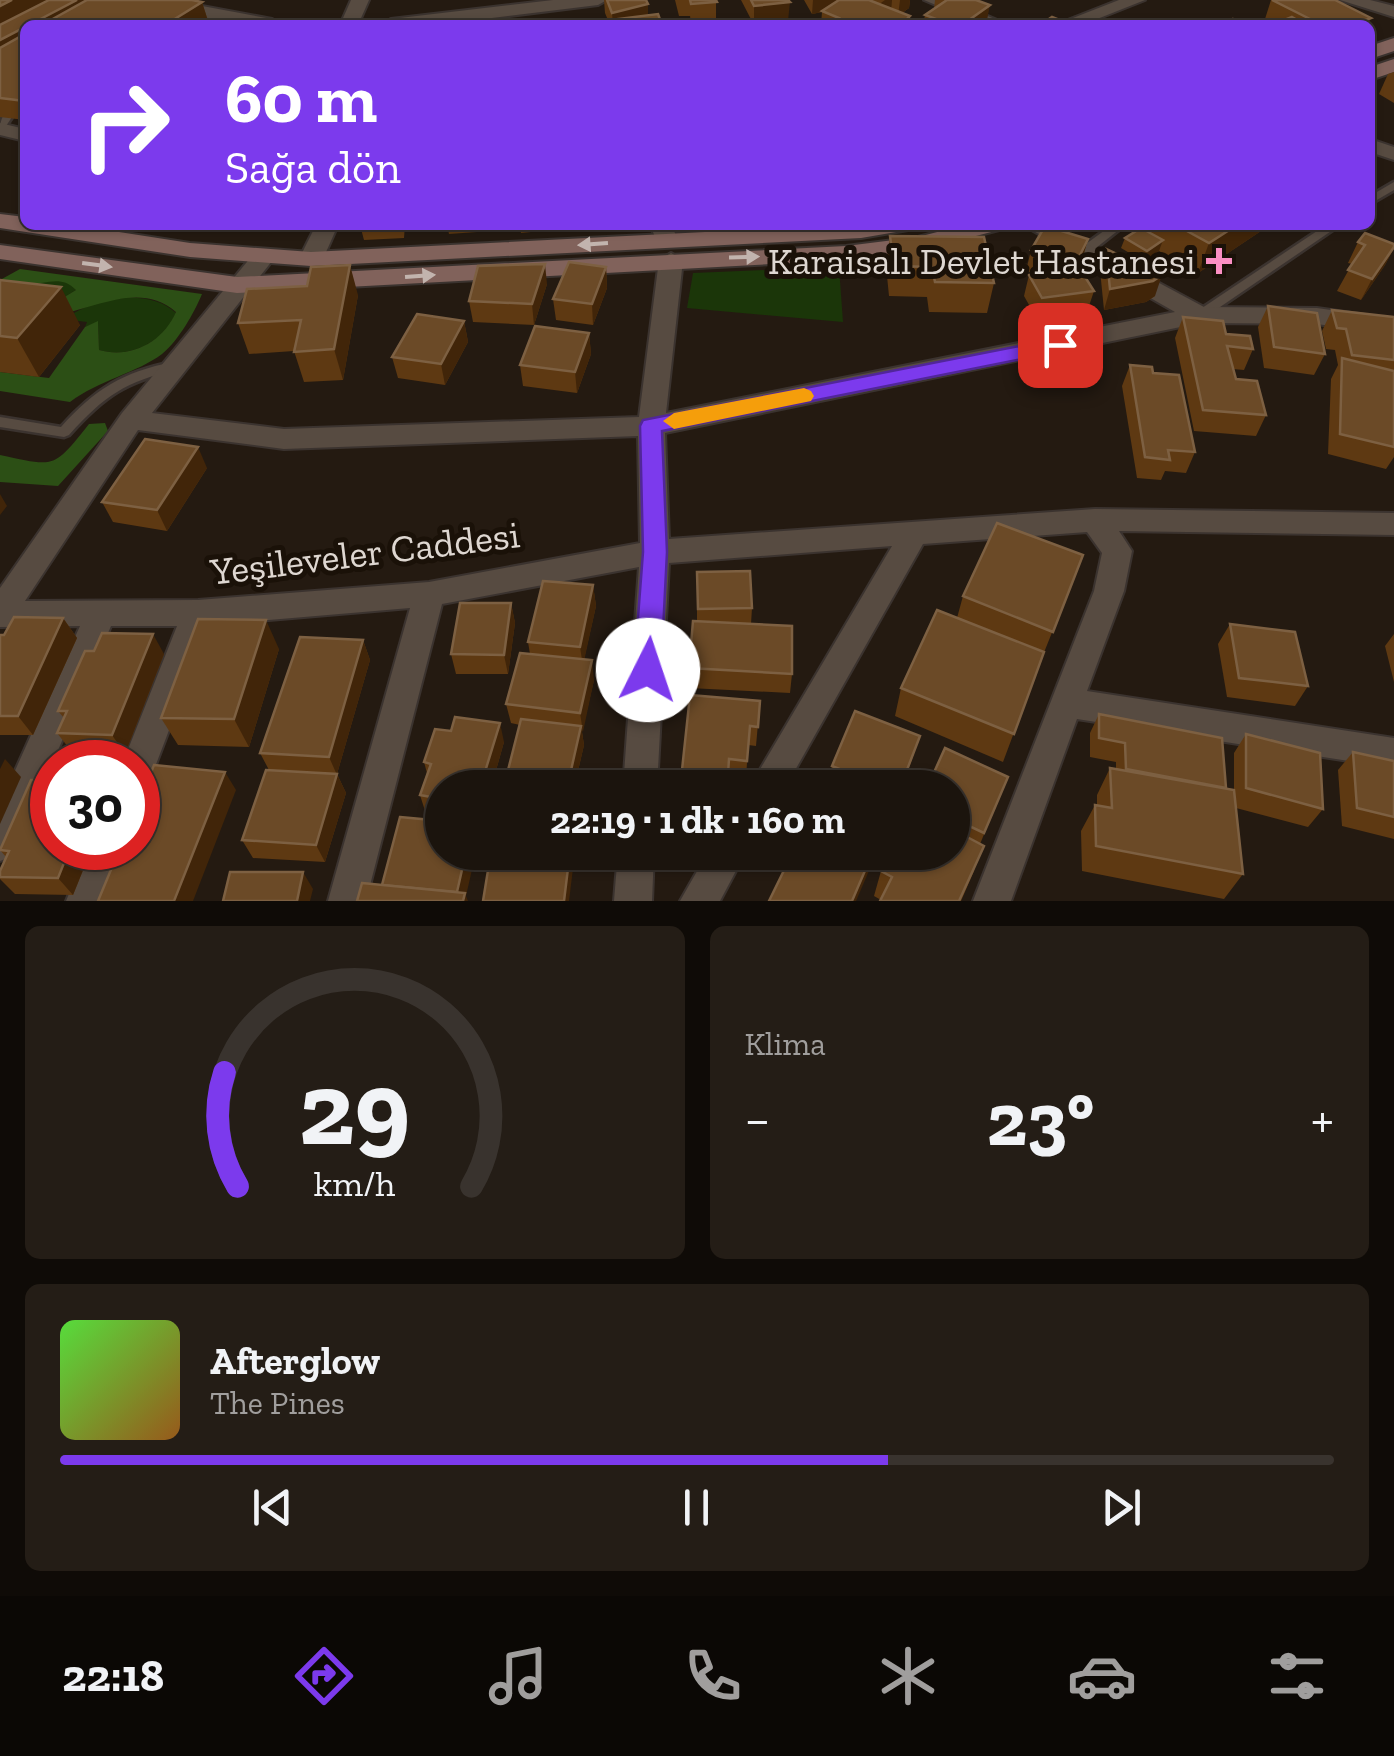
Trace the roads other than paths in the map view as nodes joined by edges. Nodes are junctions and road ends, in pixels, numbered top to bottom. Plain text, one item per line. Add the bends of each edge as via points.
1 (142, 0) edge
2 (598, 0) edge
3 (933, 0) edge
4 (1136, 0) edge
5 (1348, 0) edge
6 (568, 2) edge
7 (1394, 12) edge
8 (246, 20) edge
9 (429, 20) edge
10 (987, 20) edge
11 (1078, 20) edge
12 (20, 107) edge
13 (0, 128) edge
14 (60, 230) edge
15 (324, 230) edge
16 (861, 230) edge
17 (973, 230) edge
18 (1043, 230) edge
19 (1112, 230) edge
20 (1327, 230) edge
21 (666, 241) edge
22 (0, 252) edge
23 (1083, 252) junction
24 (264, 256) junction
25 (311, 259) junction
26 (238, 285) junction
27 (1200, 315) junction
28 (1394, 327) edge
29 (174, 366) junction
30 (130, 420) junction
31 (0, 422) edge
32 (651, 426) junction
33 (1096, 520) junction
34 (1394, 524) edge
35 (914, 534) junction
36 (655, 552) junction
37 (428, 594) junction
38 (198, 612) junction
39 (101, 613) junction
40 (0, 614) edge
41 (1070, 703) junction
42 (149, 740) edge
43 (1394, 752) edge
44 (17, 765) edge
45 (641, 770) edge
46 (776, 770) edge
47 (0, 844) edge
48 (98, 870) edge
49 (635, 870) edge
50 (717, 870) edge
51 (86, 901) edge
52 (347, 901) edge
53 (632, 901) edge
54 (699, 901) edge
55 (992, 901) edge

1 - 8 street
2 - 6 street
3 - 10 street
4 - 11 street
5 - 7 street
6 - 9 street
12 - 13 lane
14 - 24 main road
15 - 25 street
16 - 21 main road
21 -> 17 main road via 846,254
18 - 23 street
19 - 23 lane
20 - 27 lane
21 -> 25 main road
26 -> 21 main road
21 - 32 street
22 -> 26 main road
23 - 27 street
24 - 25 main road
24 - 26 street
26 - 29 street
27 - 28 street via 1317,316
27 - 32 street
29 - 30 street
29 - 31 lane via 139,372 96,395 64,432
30 - 32 street via 284,438
30 - 40 street
32 - 36 street
33 - 34 street, Yeşileveler Caddesi
33 - 35 street, Yeşileveler Caddesi
33 - 41 street via 1116,551
35 - 36 street, Yeşileveler Caddesi
35 - 46 street
36 - 37 street, Yeşileveler Caddesi
36 - 45 street
37 - 38 street, Yeşileveler Caddesi
37 - 52 street
38 - 39 street, Yeşileveler Caddesi
38 - 42 street
39 - 40 street, Yeşileveler Caddesi
39 - 44 street
41 - 43 street
41 - 55 street
44 - 47 street
48 - 51 street
49 - 53 street
50 - 54 street

